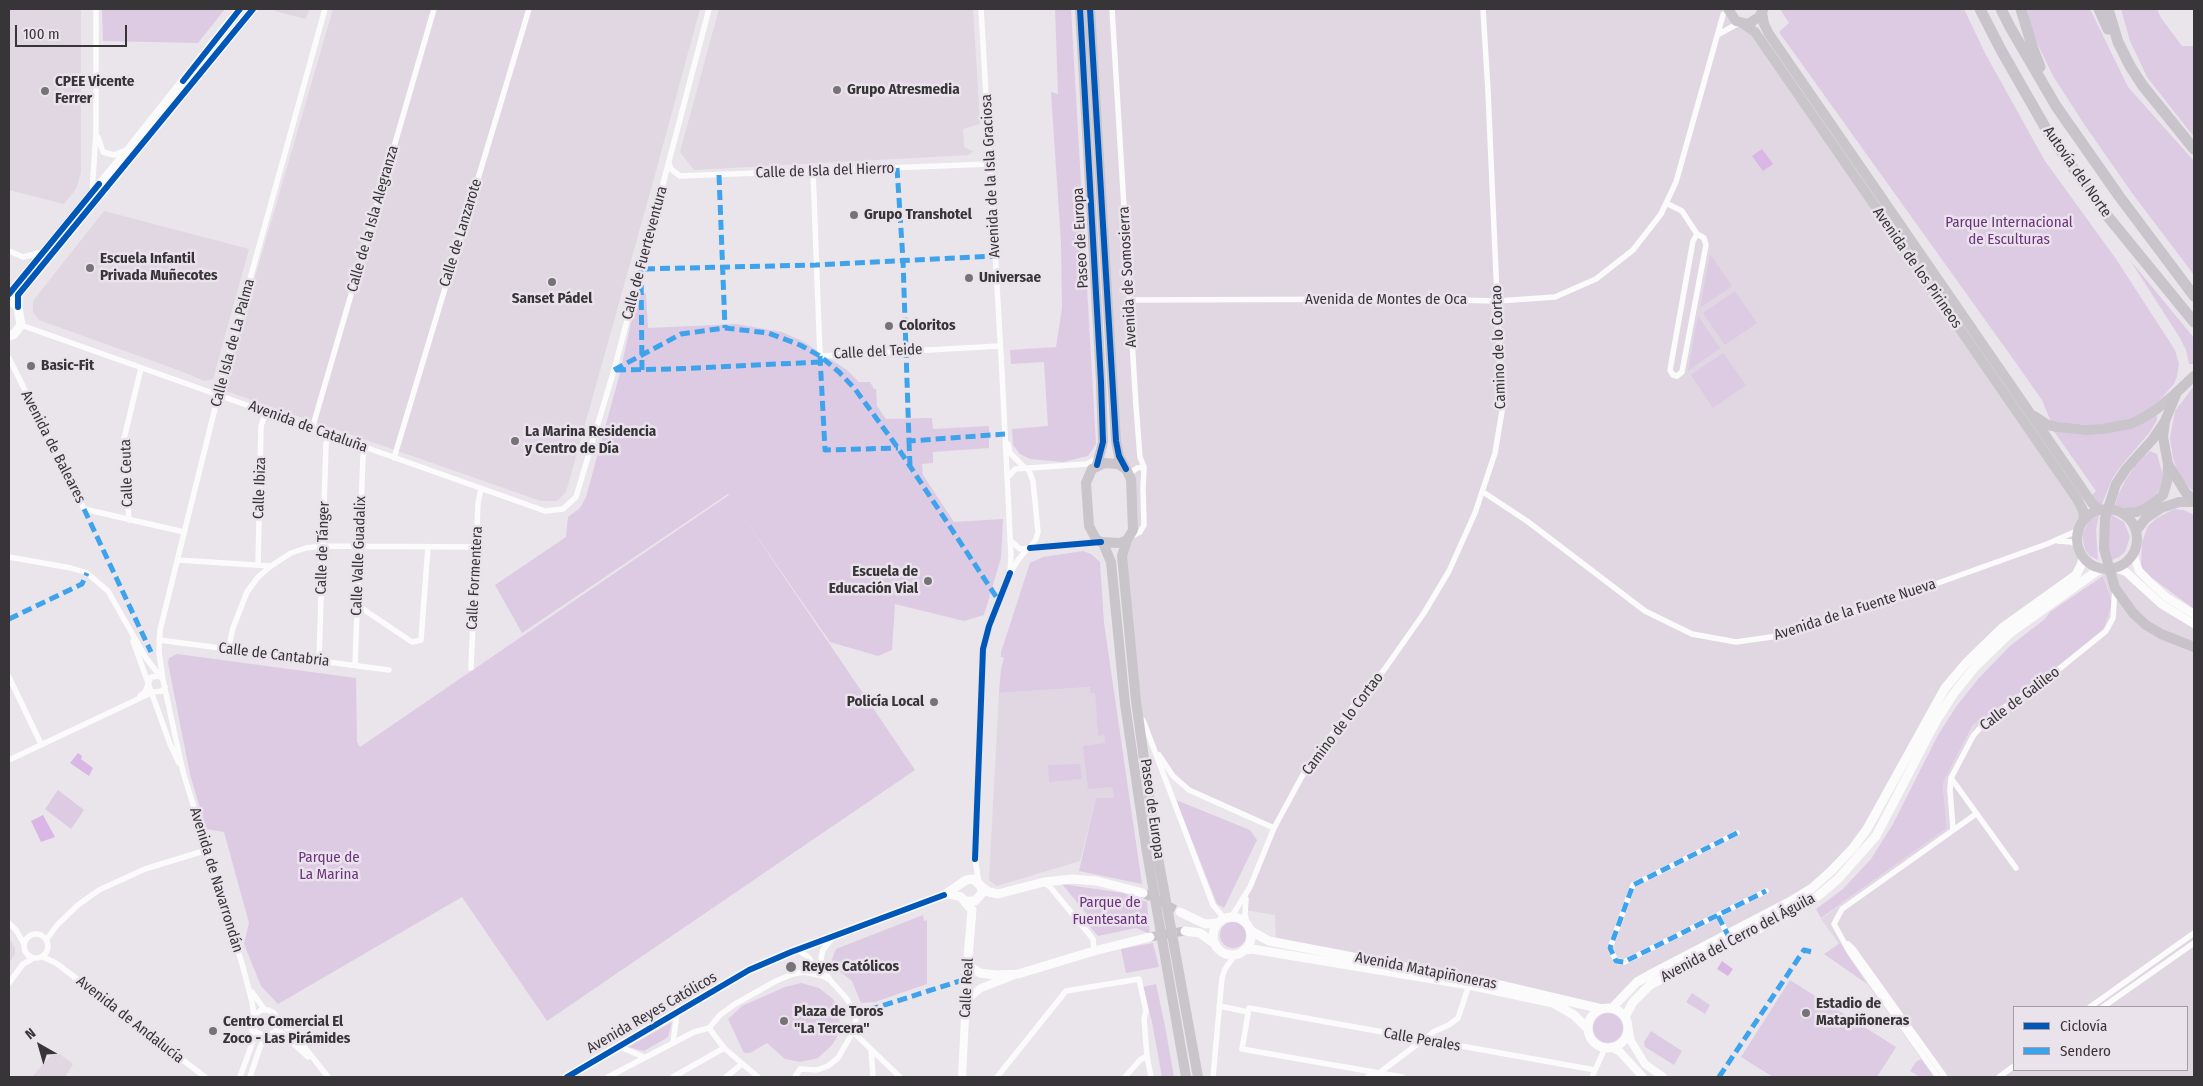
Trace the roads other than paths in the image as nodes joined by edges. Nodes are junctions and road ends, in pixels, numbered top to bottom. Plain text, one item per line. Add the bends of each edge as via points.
1 (96, 9) edge
2 (240, 9) edge
3 (253, 9) edge
4 (325, 9) edge
5 (434, 9) edge
6 (528, 9) edge
7 (709, 9) edge
8 (981, 9) edge
9 (1080, 9) edge
10 (1090, 9) edge
11 (1112, 9) edge
12 (1483, 9) edge
13 (1728, 9) edge
14 (1980, 9) edge
15 (2001, 9) edge
16 (2021, 9) edge
17 (2099, 9) edge
18 (2108, 9) edge
19 (1763, 10) edge
20 (1741, 23) junction
21 (1719, 34) junction
22 (2118, 42) junction
23 (2056, 106) junction
24 (96, 132) junction
25 (130, 148) junction
26 (2194, 149) edge
27 (669, 162) junction
28 (990, 164) junction
29 (813, 171) junction
30 (92, 193) junction
31 (1666, 203) junction
32 (1697, 234) junction
33 (9, 251) edge
34 (43, 252) junction
35 (9, 294) edge
36 (2194, 296) edge
37 (9, 300) edge
38 (1131, 300) junction
39 (1498, 301) junction
40 (18, 307) junction
41 (2194, 322) edge
42 (21, 325) junction
43 (10, 336) edge
44 (1000, 346) junction
45 (9, 358) edge
46 (141, 368) junction
47 (2194, 376) edge
48 (2177, 392) junction
49 (218, 395) junction
50 (266, 412) junction
51 (2028, 412) junction
52 (2165, 421) junction
53 (312, 428) junction
54 (1005, 434) junction
55 (329, 435) junction
56 (366, 448) junction
57 (394, 458) junction
58 (1095, 463) junction
59 (2168, 464) junction
60 (1144, 467) junction
61 (1026, 468) junction
62 (1127, 471) junction
63 (1007, 478) junction
64 (481, 489) junction
65 (1483, 492) junction
66 (576, 497) joint
67 (2194, 501) edge
68 (2100, 510) junction
69 (2118, 512) junction
70 (130, 520) junction
71 (2084, 520) junction
72 (2079, 530) junction
73 (2136, 531) junction
74 (184, 532) junction
75 (1128, 538) junction
76 (1010, 540) junction
77 (2056, 541) junction
78 (1102, 543) junction
79 (323, 546) junction
80 (360, 546) junction
81 (2079, 546) junction
82 (428, 547) junction
83 (476, 548) junction
84 (1029, 548) junction
85 (2134, 554) junction
86 (2083, 556) junction
87 (9, 557) edge
88 (178, 560) junction
89 (258, 565) junction
90 (271, 566) junction
91 (2101, 568) junction
92 (2115, 568) junction
93 (1010, 574) junction
94 (2115, 588) junction
95 (358, 605) junction
96 (2194, 614) edge
97 (124, 618) junction
98 (2194, 624) edge
99 (159, 640) junction
100 (2194, 647) edge
101 (228, 650) junction
102 (319, 661) junction
103 (355, 665) junction
104 (471, 668) dead end
105 (388, 670) dead end
106 (9, 676) edge
107 (162, 678) junction
108 (148, 681) junction
109 (165, 687) junction
110 (152, 692) junction
111 (137, 700) junction
112 (1136, 701) junction
113 (41, 744) junction
114 (1155, 752) junction
115 (9, 760) edge
116 (183, 772) junction
117 (1951, 778) junction
118 (1976, 814) junction
119 (1274, 828) junction
120 (1953, 829) junction
121 (1737, 833) dead end
122 (207, 850) junction
123 (975, 859) junction
124 (2016, 868) dead end
125 (963, 882) junction
126 (1044, 882) junction
127 (980, 885) junction
128 (1250, 887) junction
129 (1766, 890) dead end
130 (1143, 893) tunnel mouth
131 (944, 895) junction
132 (963, 899) junction
133 (1180, 912) tunnel mouth
134 (1718, 916) junction
135 (1225, 919) junction
136 (9, 923) edge
137 (56, 925) junction
138 (1249, 928) junction
139 (16, 930) junction
140 (1185, 931) tunnel mouth
141 (2194, 933) edge
142 (31, 934) junction
143 (40, 934) junction
144 (1728, 935) junction
145 (833, 936) junction
146 (1150, 937) tunnel mouth
147 (47, 939) junction
148 (1846, 943) junction
149 (2194, 943) edge
150 (24, 944) junction
151 (1216, 944) junction
152 (49, 948) junction
153 (796, 950) junction
154 (1244, 950) junction
155 (1094, 951) junction
156 (25, 952) junction
157 (1235, 955) junction
158 (43, 956) junction
159 (34, 958) junction
160 (968, 958) junction
161 (56, 963) junction
162 (23, 964) junction
163 (1018, 974) junction
164 (823, 976) junction
165 (830, 980) junction
166 (9, 983) edge
167 (1469, 985) junction
168 (249, 988) junction
169 (967, 1004) junction
170 (1219, 1006) junction
171 (2091, 1006) edge
172 (2104, 1006) edge
173 (1602, 1008) junction
174 (1612, 1008) junction
175 (265, 1010) junction
176 (1248, 1010) junction
177 (677, 1013) junction
178 (254, 1016) junction
179 (1626, 1017) junction
180 (278, 1021) junction
181 (252, 1026) junction
182 (709, 1028) junction
183 (1588, 1029) junction
184 (1629, 1031) junction
185 (275, 1032) junction
186 (853, 1032) junction
187 (266, 1036) junction
188 (1424, 1040) junction
189 (674, 1043) junction
190 (620, 1047) junction
191 (724, 1048) junction
192 (1608, 1048) junction
193 (871, 1049) junction
194 (1147, 1056) junction
195 (644, 1057) junction
196 (742, 1064) junction
197 (318, 1065) junction
198 (2013, 1067) edge
199 (817, 1070) junction
200 (1595, 1070) junction
201 (1379, 1073) junction
202 (205, 1077) edge
203 (240, 1077) edge
204 (250, 1077) edge
205 (328, 1077) edge
206 (567, 1077) edge
207 (608, 1077) edge
208 (674, 1077) edge
209 (726, 1077) edge
210 (758, 1077) edge
211 (795, 1077) edge
212 (816, 1077) edge
213 (873, 1077) edge
214 (900, 1077) edge
215 (962, 1077) edge
216 (997, 1077) edge
217 (1125, 1077) edge
218 (1151, 1077) edge
219 (1186, 1077) edge
220 (1198, 1077) edge
221 (1213, 1077) edge
222 (1367, 1077) edge
223 (1402, 1077) edge
224 (1592, 1077) edge
225 (1643, 1077) edge
226 (1662, 1077) edge
227 (1938, 1077) edge
228 (1946, 1077) edge
229 (1999, 1077) edge

1 - 24 street
2 - 25 main road
3 - 40 main road via 18,295
4 - 49 street, Calle Isla de La Palma
5 - 53 street, Calle de la Isla Alegranza
6 - 57 street, Calle de Lanzarote
7 - 27 street, Calle de Fuerteventura
8 - 28 street, Avenida de la Isla Graciosa
9 - 58 main road, Paseo de Europa via 1103,442
10 - 62 main road, Paseo de Europa via 1116,441
11 - 38 street, Avenida de Somosierra
12 - 39 street, Camino de lo Cortao
13 - 20 main road, Avenida de los Pirineos
13 - 21 street, Avenida de Montes de Oca via 1723,15
14 - 41 highway, Autovía del Norte via 2049,134 2105,213
15 - 23 highway, Autovía del Norte
16 - 23 highway
17 - 22 highway
18 - 22 highway
19 - 20 main road via 1754,22
19 - 51 main road, Avenida de los Pirineos via 1769,34
20 - 21 street
20 - 71 main road, Avenida de los Pirineos via 1755,32 1782,71 2076,499 2083,510
21 - 31 street, Avenida de Montes de Oca via 1676,182
22 - 26 highway via 2143,86
23 - 36 highway, Autovía del Norte
24 - 25 street via 103,152 114,156
24 - 30 street
25 - 30 main road
27 - 29 street, Calle de Isla del Hierro via 671,169 680,176
27 - 66 street, Calle de Fuerteventura via 614,370
28 - 29 street, Calle de Isla del Hierro
28 - 44 street, Avenida de la Isla Graciosa
29 - 44 street, Calle del Teide via 820,356
30 - 34 main road
31 - 32 street via 1682,211
31 - 39 street, Avenida de Montes de Oca via 1633,250 1596,279 1555,297
32 - 32 street via 1693,241 1670,370 1677,376 1682,372 1706,244 1704,238
33 - 34 street via 24,257
34 - 35 main road
37 - 40 main road
38 - 39 street, Avenida de Montes de Oca
38 - 60 street, Avenida de Somosierra via 1140,457
39 - 65 street, Camino de lo Cortao via 1502,411 1496,453
40 - 42 main road
42 - 43 main road
42 - 46 street, Avenida de Cataluña
44 - 54 street, Avenida de la Isla Graciosa
45 - 70 street, Avenida de Baleares via 84,509
46 - 49 street, Avenida de Cataluña
46 - 70 street, Calle Ceuta via 123,443
47 - 48 highway
48 - 51 main road via 2141,419 2102,429 2057,428
48 - 52 highway
49 - 50 street, Avenida de Cataluña
49 - 74 street, Calle Isla de La Palma
50 - 53 street, Avenida de Cataluña
50 - 89 street, Calle Ibiza via 261,426
51 - 68 main road, Avenida de los Pirineos
52 - 59 highway via 2163,436
52 - 94 highway via 2121,476 2109,504 2103,528 2104,549
53 - 55 street, Avenida de Cataluña
54 - 61 street, Avenida de la Isla Graciosa via 1010,453
54 - 63 street, Avenida de la Isla Graciosa
55 - 56 street, Avenida de Cataluña
55 - 79 street, Calle de Tánger via 326,444
56 - 57 street, Avenida de Cataluña
56 - 80 street, Calle Valle Guadalix via 363,456
57 - 64 street, Avenida de Cataluña
58 - 61 street
58 - 62 main road via 1118,464
58 - 78 main road, Paseo de Europa via 1086,482 1089,526
59 - 67 highway
59 - 69 main road via 2168,482 2163,495 2137,512
60 - 62 street
60 - 75 street, Avenida de Somosierra via 1144,525 1140,532
61 - 63 street via 1015,468
61 - 84 street via 1033,481 1038,532
62 - 75 main road, Paseo de Europa via 1134,523
63 - 76 street, Avenida de la Isla Graciosa
64 - 66 street, Avenida de Cataluña via 545,511 563,509
64 - 83 street, Calle Formentera
65 - 77 street, Avenida de la Fuente Nueva via 1528,521 1646,611 1692,634 1736,642 1778,636 1954,579
65 - 119 street, Camino de lo Cortao via 1449,571 1424,613 1306,769
67 - 73 main road via 2161,508 2146,518
68 - 69 main road
68 - 71 main road
69 - 73 main road via 2133,524
70 - 74 street
71 - 72 main road
72 - 77 street, Avenida de la Fuente Nueva
72 - 81 main road
73 - 85 main road
74 - 88 street, Calle Isla de La Palma
75 - 78 main road via 1120,543
75 - 112 main road, Paseo de Europa via 1122,556
76 - 84 street via 1020,549
76 - 93 street, Avenida de la Isla Graciosa
77 - 81 street
78 - 84 street
78 - 219 main road, Paseo de Europa via 1111,562 1126,713
79 - 80 street
79 - 90 street via 306,548
79 - 102 street, Calle de Tánger
80 - 82 street
80 - 95 street, Calle Valle Guadalix
81 - 86 main road
82 - 83 street
82 - 95 street via 421,640 412,642
83 - 104 street, Calle Formentera
84 - 93 street
85 - 92 main road
85 - 96 street via 2139,571 2150,582 2166,597
86 - 91 main road
86 - 144 main road, Avenida del Cerro del Águila via 2076,575 2002,628 1945,688 1867,829 1853,848 1812,888
87 - 97 street, Avenida de Navarrondán via 87,573 108,591
88 - 89 street
88 - 99 street, Calle Isla de La Palma
89 - 90 street
90 - 101 street via 248,592
91 - 92 main road
91 - 179 main road, Avenida del Cerro del Águila via 2010,632 1975,667 1936,721 1876,836 1838,879 1796,910 1650,985 1633,1002
92 - 98 street via 2126,572 2161,604
93 - 123 street via 983,649
94 - 100 highway via 2146,625 2170,639
94 - 117 street, Calle de Galileo via 2112,618 2106,631 1979,728
95 - 103 street, Calle Valle Guadalix
97 - 107 street, Avenida de Navarrondán via 146,658
97 - 108 street, Avenida de Navarrondán
99 - 101 street, Calle de Cantabria
99 - 107 street, Calle Isla de La Palma
101 - 102 street, Calle de Cantabria
102 - 103 street, Calle de Cantabria
103 - 105 street, Calle de Cantabria
106 - 113 street
107 - 108 street via 151,677
107 - 109 street, Avenida de Navarrondán
108 - 110 street, Avenida de Navarrondán
108 - 111 street via 145,692
109 - 110 street via 162,691
109 - 116 street, Avenida de Navarrondán
110 - 111 street
110 - 116 street, Avenida de Navarrondán
111 - 113 street
112 - 114 street
112 - 220 main road, Paseo de Europa via 1157,852
113 - 115 street
114 - 119 street via 1173,776 1190,790
114 - 135 street via 1213,905
116 - 122 street, Avenida de Navarrondán
117 - 118 street
117 - 120 street, Calle de Galileo
118 - 120 street
118 - 124 street
119 - 128 street, Camino de lo Cortao
120 - 148 street via 1838,914 1835,928
121 - 134 street via 1633,885 1610,948 1616,961 1624,962
122 - 137 street via 146,869 99,890
122 - 168 street, Avenida de Navarrondán
123 - 125 street
123 - 127 street
125 - 127 main road via 973,879
125 - 131 main road, Avenida Reyes Católicos
125 - 132 main road via 959,891
126 - 127 main road via 998,894
126 - 130 main road via 1085,880
126 - 155 street via 1093,939
127 - 132 main road via 982,893 978,899 972,902
128 - 135 street, Camino de lo Cortao
128 - 138 street, Camino de lo Cortao via 1245,904
129 - 134 street
131 - 132 main road
131 - 145 main road, Avenida Reyes Católicos
132 - 160 main road, Calle Real via 972,910
133 - 135 main road via 1205,924
134 - 144 street
135 - 138 main road via 1242,919
135 - 151 main road via 1214,931
136 - 139 street
137 - 143 street
137 - 147 street
138 - 154 main road via 1251,940
138 - 173 main road, Avenida Matapiñoneras via 1269,941
139 - 142 street
139 - 150 street
140 - 151 main road via 1200,933
141 - 171 street
142 - 143 street
142 - 150 street
143 - 147 street
144 - 174 main road, Avenida del Cerro del Águila via 1642,980
145 - 153 main road, Avenida Reyes Católicos
145 - 165 street via 821,958
146 - 155 main road
147 - 152 street
148 - 227 street
148 - 228 street
149 - 172 street
150 - 156 street
151 - 157 main road via 1222,951
152 - 158 street
152 - 161 street, Avenida de Andalucía
153 - 164 street via 803,952
153 - 177 main road, Avenida Reyes Católicos via 749,970
154 - 157 main road
154 - 167 main road, Avenida Matapiñoneras
155 - 163 main road
156 - 159 street
156 - 162 street
157 - 170 street via 1225,969
158 - 159 street
158 - 161 street, Avenida de Andalucía
159 - 162 street
160 - 163 main road via 972,968 980,973
160 - 169 street, Calle Real
161 - 202 street, Avenida de Andalucía
162 - 166 street
163 - 169 street via 981,988
164 - 165 street
164 - 182 street via 804,972 776,981 734,1004
165 - 186 street via 854,1012
167 - 183 main road, Avenida Matapiñoneras via 1553,1004 1574,1015
167 - 188 street via 1458,1018
168 - 175 street, Avenida de Navarrondán
168 - 178 street, Avenida de Navarrondán
169 - 215 street, Calle Real
170 - 176 street, Calle Perales
170 - 221 street
173 - 174 main road
173 - 183 main road via 1591,1016
174 - 179 main road
175 - 178 street
175 - 180 street via 274,1013
176 - 188 street, Calle Perales
176 - 201 street via 1242,1049
177 - 189 street
177 - 190 main road, Avenida Reyes Católicos
178 - 181 street
179 - 184 main road
180 - 185 street
180 - 197 street via 295,1035
181 - 187 street via 256,1032
181 - 203 street via 252,1044
182 - 189 street
182 - 191 street
183 - 192 main road via 1591,1040
184 - 192 main road via 1622,1042
184 - 226 street via 1631,1041 1645,1064
185 - 187 street
185 - 197 street via 281,1032
186 - 193 street
186 - 199 street via 838,1058
187 - 204 street
188 - 200 street, Calle Perales
188 - 201 street
189 - 195 street
190 - 195 street
190 - 206 main road, Avenida Reyes Católicos
191 - 196 street
191 - 208 street
192 - 200 street
192 - 225 street via 1620,1052
193 - 213 street
193 - 214 street
194 - 216 street via 1146,1012 1139,979 1068,990
194 - 217 street
194 - 218 street
195 - 207 street
196 - 209 street
196 - 210 street
197 - 205 street
198 - 229 street
199 - 211 street via 800,1069
199 - 212 street
200 - 224 street
201 - 222 street
201 - 223 street

